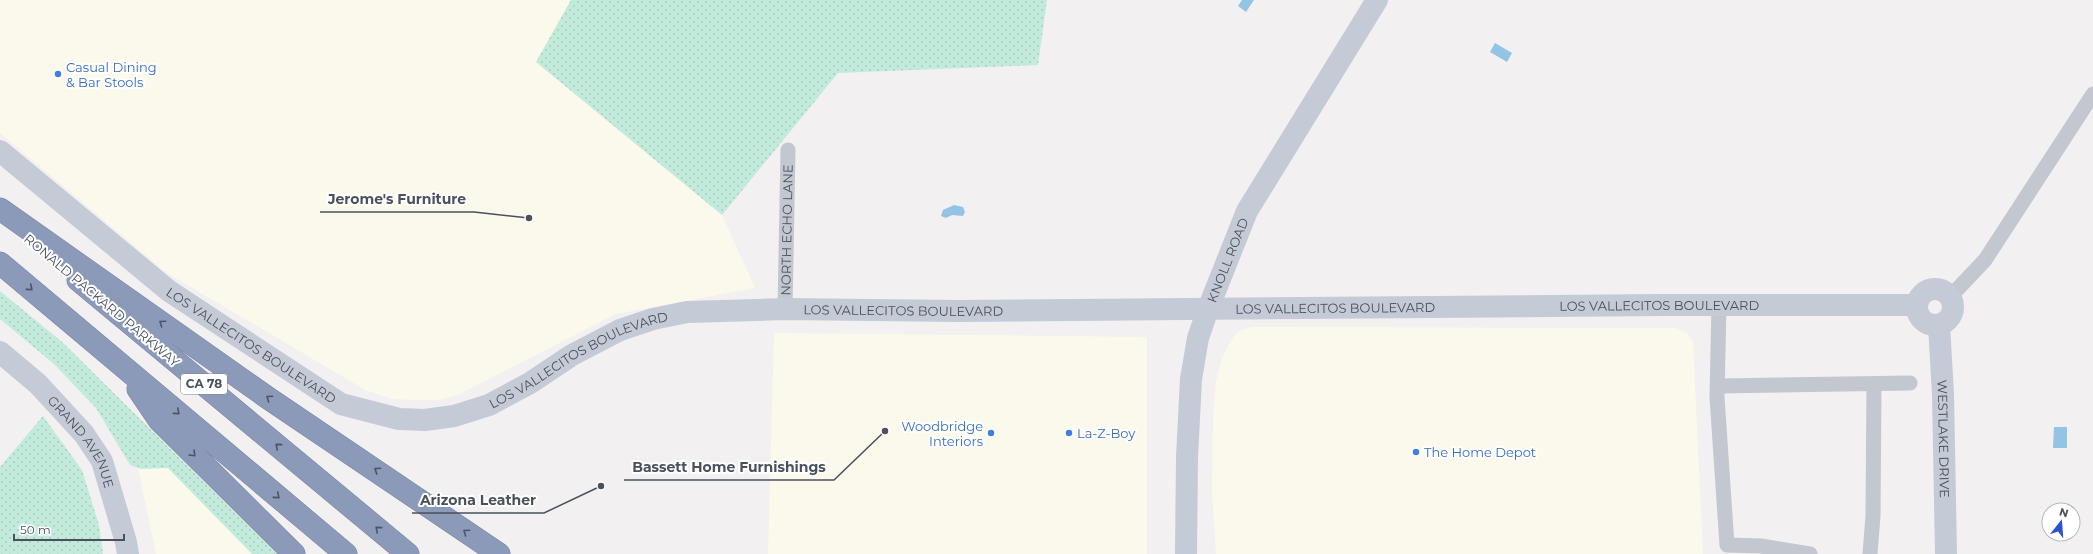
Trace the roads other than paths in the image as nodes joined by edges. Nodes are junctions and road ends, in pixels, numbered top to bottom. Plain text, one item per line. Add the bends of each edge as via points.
1 (1377, 0) edge
2 (2093, 94) edge
3 (788, 150) dead end
4 (0, 151) edge
5 (0, 209) edge
6 (0, 214) edge
7 (0, 263) edge
8 (1950, 297) junction
9 (1719, 305) junction
10 (1917, 305) junction
11 (785, 309) junction
12 (1208, 309) junction
13 (1939, 325) junction
14 (0, 352) edge
15 (126, 369) junction
16 (1910, 383) dead end
17 (1874, 384) junction
18 (1718, 386) junction
19 (1746, 550) edge
20 (128, 554) edge
21 (294, 554) edge
22 (346, 554) edge
23 (408, 554) edge
24 (498, 554) edge
25 (1186, 554) edge
26 (1810, 554) edge
27 (1870, 554) edge
28 (1946, 554) edge

1 - 12 street, KNOLL ROAD via 1247,212
2 - 8 street via 1985,260
3 - 11 street, NORTH ECHO LANE
4 - 11 street, LOS VALLECITOS BOULEVARD via 169,290 341,404 399,419 425,420 454,416 490,405 613,333 653,319 687,312
24 -> 5 highway via 268,398
23 -> 6 highway, RONALD PACKARD PARKWAY / CA 78
7 -> 15 highway, CA 78
8 - 10 street via 1942,291 1931,290 1922,295
8 - 13 street via 1953,306 1951,316
9 - 10 street, LOS VALLECITOS BOULEVARD
9 - 12 street, LOS VALLECITOS BOULEVARD
9 - 18 street
10 - 13 street via 1917,311 1927,324
11 - 12 street, LOS VALLECITOS BOULEVARD
12 - 25 street, KNOLL ROAD via 1198,338 1191,379 1186,457
13 - 28 street, WESTLAKE DRIVE
14 - 20 street, GRAND AVENUE via 38,384 84,434 102,461
15 -> 21 highway via 159,420
15 -> 22 highway, CA 78
16 - 17 street
17 - 18 street
17 - 27 street via 1873,516
18 - 19 street via 1727,545
19 - 26 street

